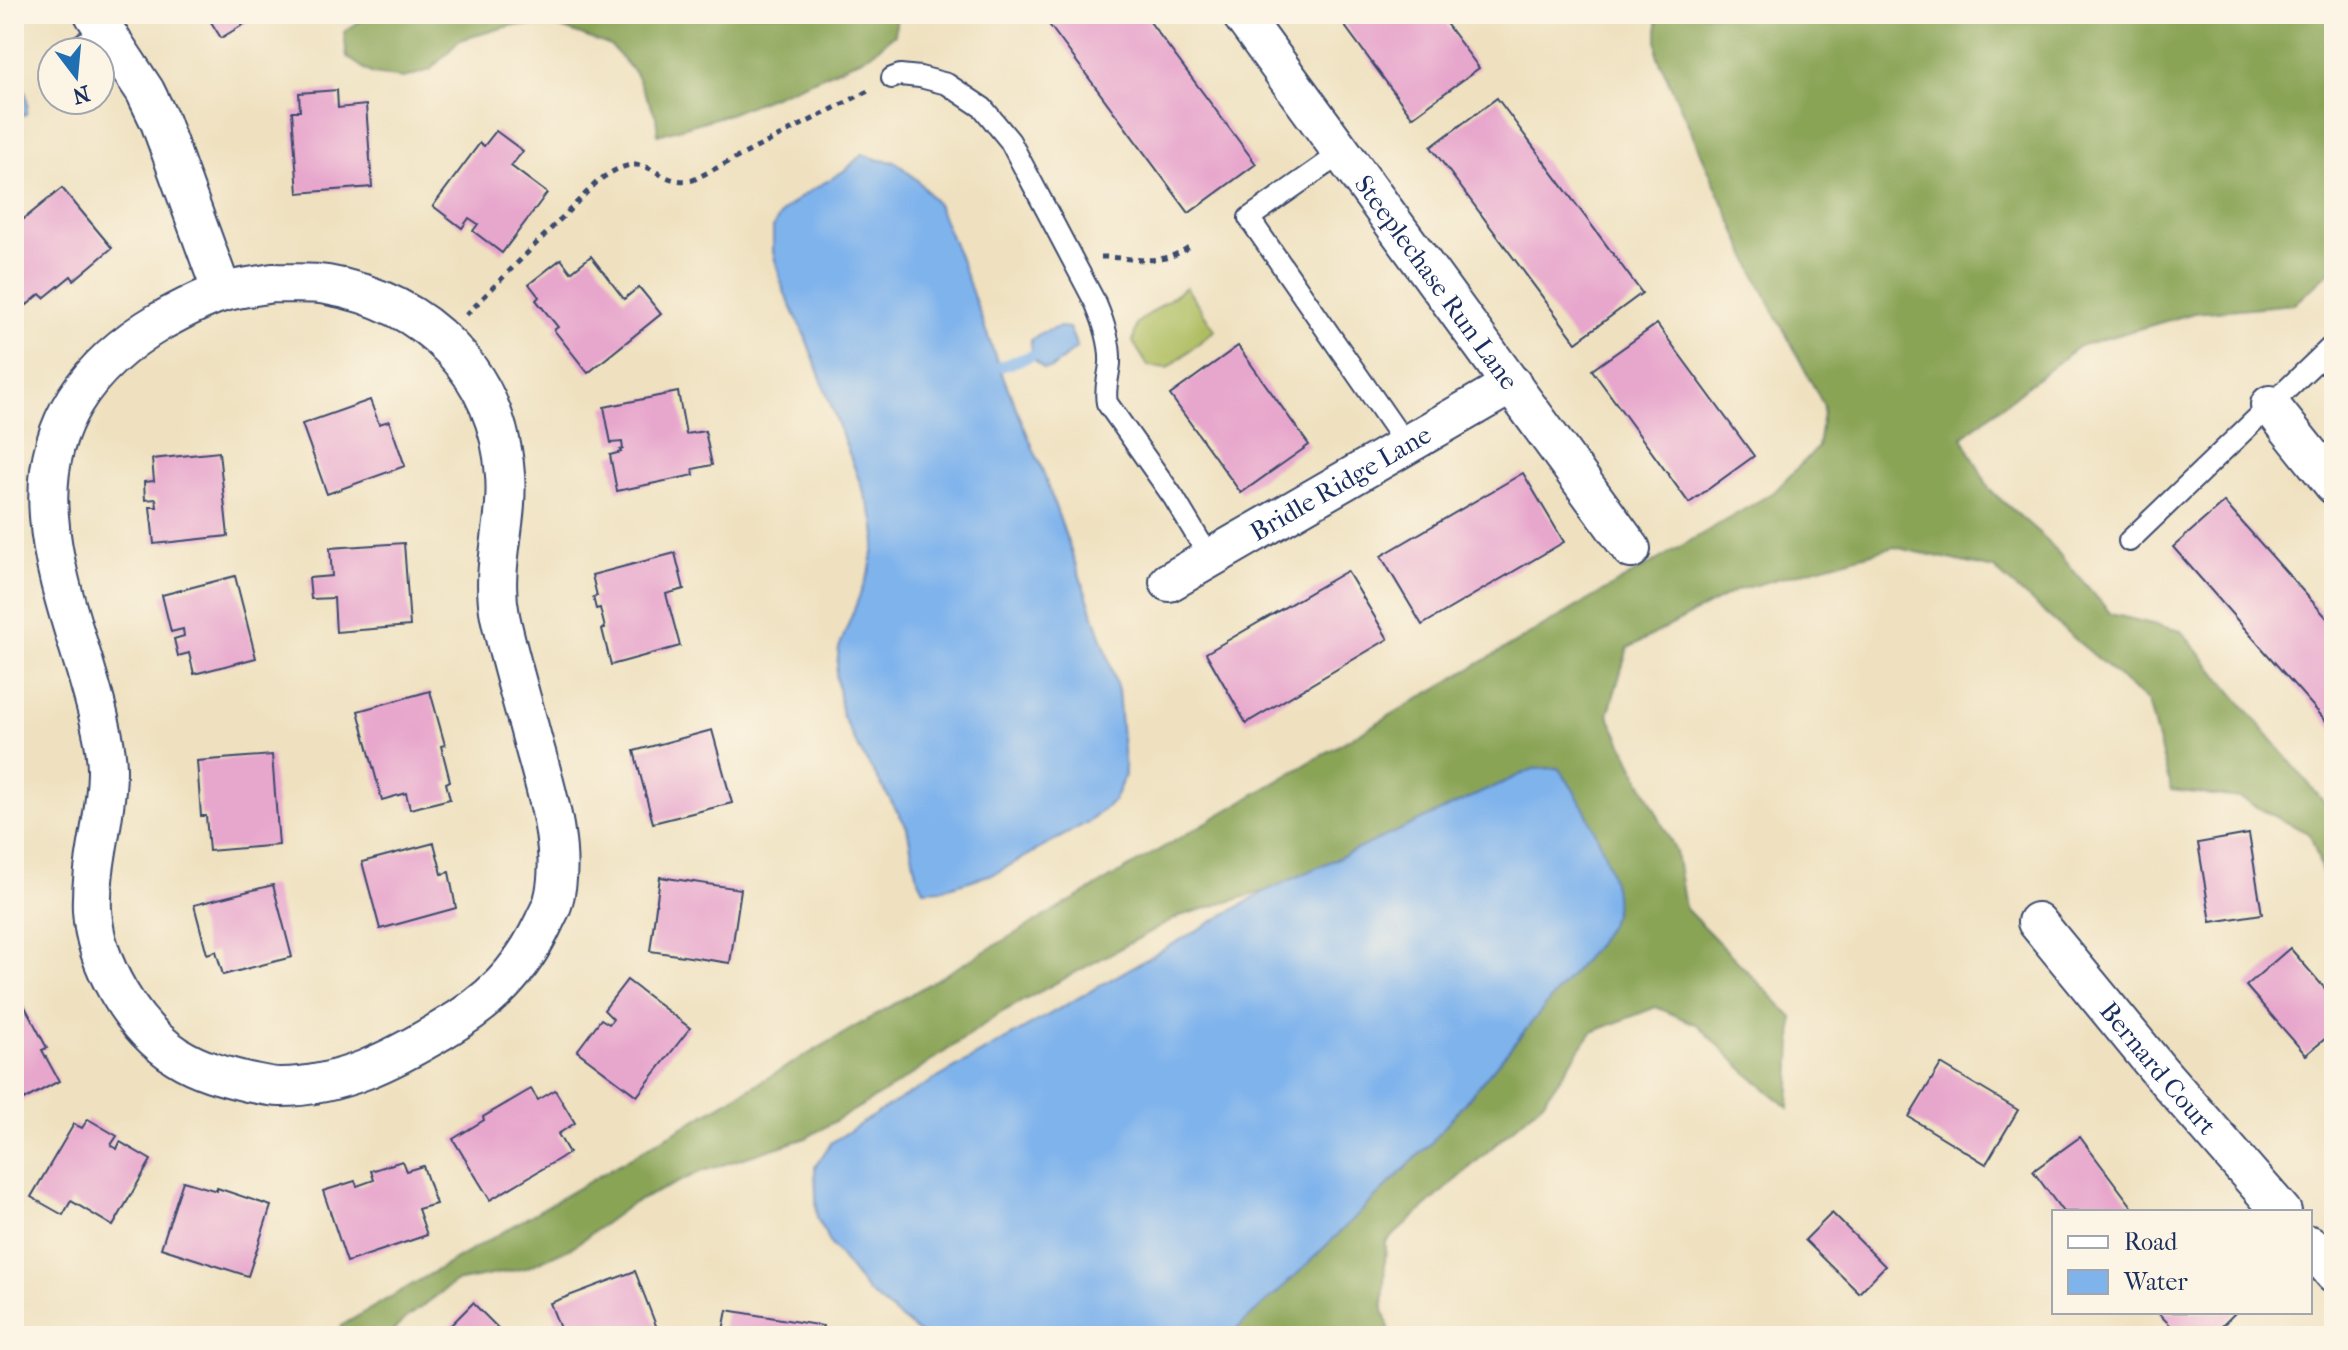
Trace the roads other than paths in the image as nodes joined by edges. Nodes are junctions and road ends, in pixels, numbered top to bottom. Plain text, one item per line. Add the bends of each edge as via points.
1 (1241, 14) edge
2 (100, 22) edge
3 (86, 36) edge
4 (892, 78) road end
5 (1343, 152) junction
6 (222, 292) junction
7 (2334, 344) edge
8 (1512, 384) junction
9 (2270, 405) junction
10 (1406, 445) junction
11 (2334, 485) edge
12 (2129, 541) dead end
13 (1631, 549) dead end
14 (1210, 558) junction
15 (1169, 582) dead end
16 (2037, 922) dead end
17 (2280, 1210) edge
18 (2312, 1247) edge
19 (2334, 1273) edge

1 - 5 street, Steeplechase Run Lane
2 - 3 lane
2 - 6 street via 160,122
4 - 14 lane via 920,77 947,84 983,108 1010,141 1106,327 1107,403
5 - 8 street, Steeplechase Run Lane
5 - 10 lane via 1249,218
6 - 6 street via 273,283 324,284 366,295 411,314 462,359 499,433 506,477 497,598 558,855 553,900 534,942 508,980 472,1013 393,1060 337,1081 277,1088 214,1074 177,1056 126,1005 104,961 92,916 108,769 49,519 48,479 58,437 88,380 136,336
7 - 9 lane
8 - 10 street, Bridle Ridge Lane
8 - 13 street, Steeplechase Run Lane
9 - 11 street
9 - 12 lane
10 - 14 street, Bridle Ridge Lane
14 - 15 street, Bridle Ridge Lane
16 - 17 street, Bernard Court
18 - 19 street

